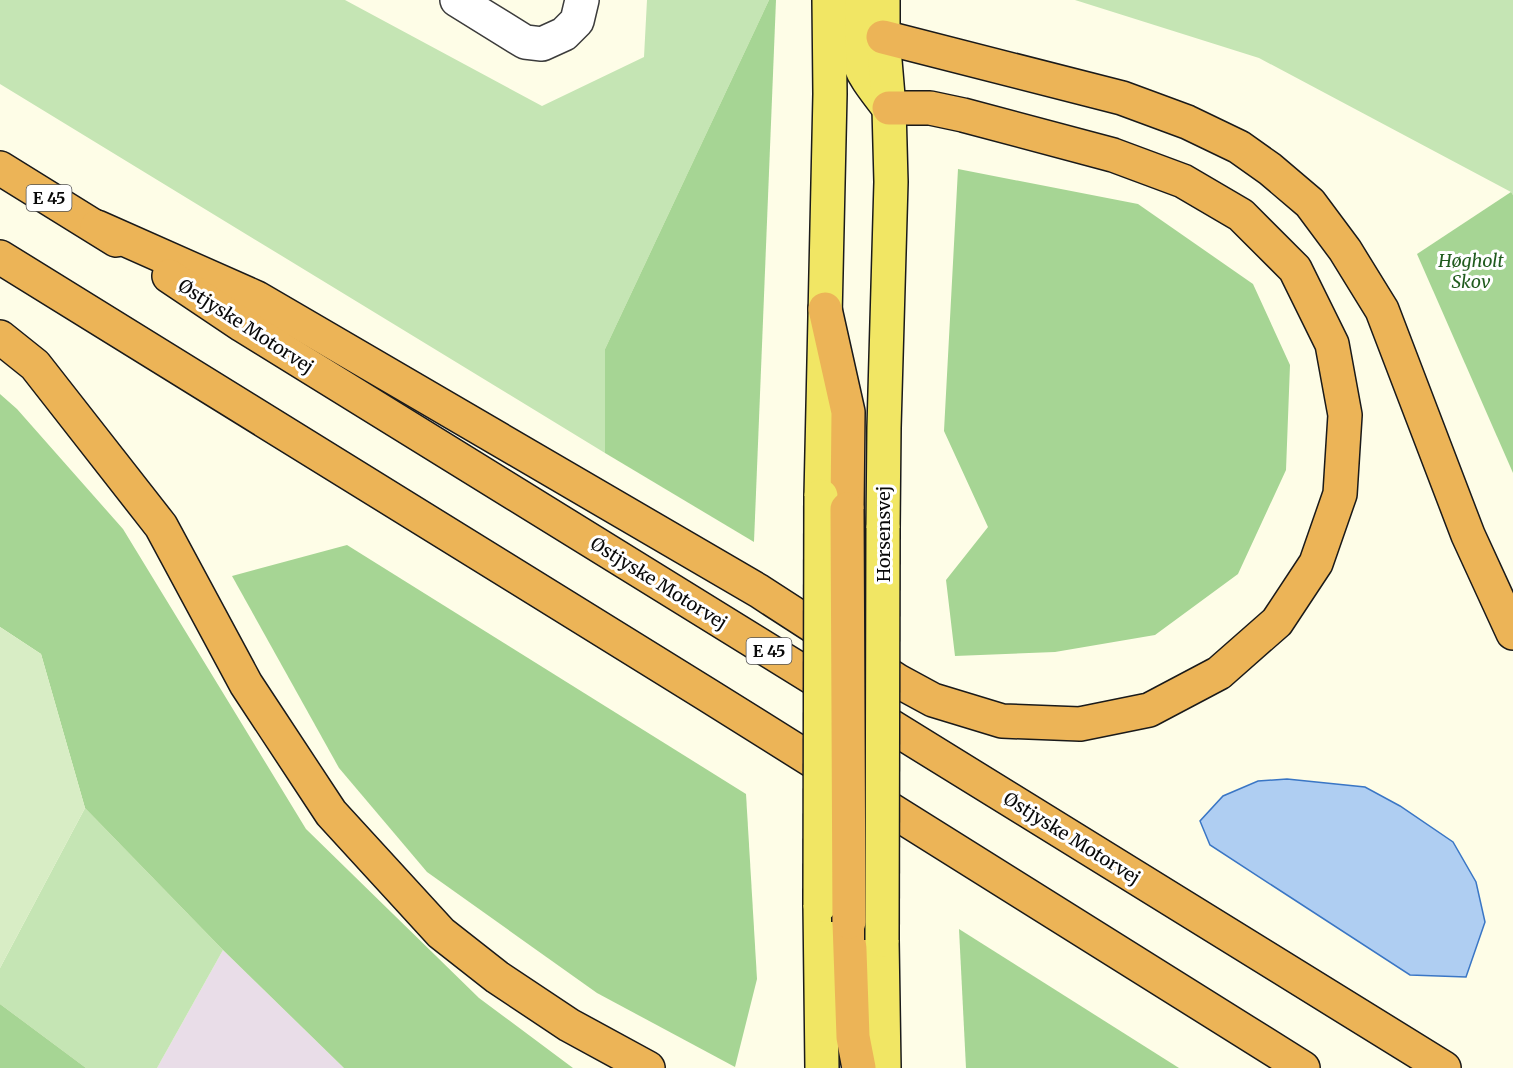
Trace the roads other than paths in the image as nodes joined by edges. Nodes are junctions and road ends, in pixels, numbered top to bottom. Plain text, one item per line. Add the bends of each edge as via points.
1 (457, 0) edge
2 (582, 0) edge
3 (829, 0) edge
4 (851, 0) edge
5 (884, 0) edge
6 (884, 37) junction
7 (857, 57) junction
8 (830, 94) junction
9 (889, 108) junction
10 (0, 168) edge
11 (97, 227) junction
12 (0, 257) edge
13 (825, 309) joint
14 (0, 337) edge
15 (834, 502) junction
16 (1513, 633) edge
17 (620, 1052) junction
18 (648, 1068) edge
19 (671, 1068) edge
20 (822, 1068) edge
21 (859, 1068) edge
22 (884, 1068) edge
23 (1303, 1068) edge
24 (1444, 1068) edge

1 - 2 lane via 525,42 542,44 564,34 577,21
3 - 8 main road
4 - 7 main road
5 - 6 main road, Horsensvej
6 - 7 main road
6 - 9 main road, Horsensvej
6 - 16 highway via 1122,98 1187,122 1239,147 1310,203 1382,310 1468,535
7 - 8 main road
7 - 9 main road via 866,78
8 - 13 main road
9 - 11 highway via 930,108 963,115 1113,155 1183,181 1240,215 1295,269 1332,344 1345,415 1340,494 1316,563 1277,622 1219,673 1149,710 1080,724 1002,721 933,700 759,591 257,298
9 - 22 main road, Horsensvej, bridge via 891,182 883,528
10 - 11 highway, Østjyske Motorvej / E 45
11 - 24 highway, Østjyske Motorvej / E 45 via 242,325
12 - 23 highway
13 - 15 highway via 848,412
14 - 17 highway via 34,365 161,526 246,684 331,813 441,933 506,983
15 - 20 main road, bridge via 820,905
15 - 21 highway, bridge via 853,1037
17 - 18 highway
17 - 19 highway

